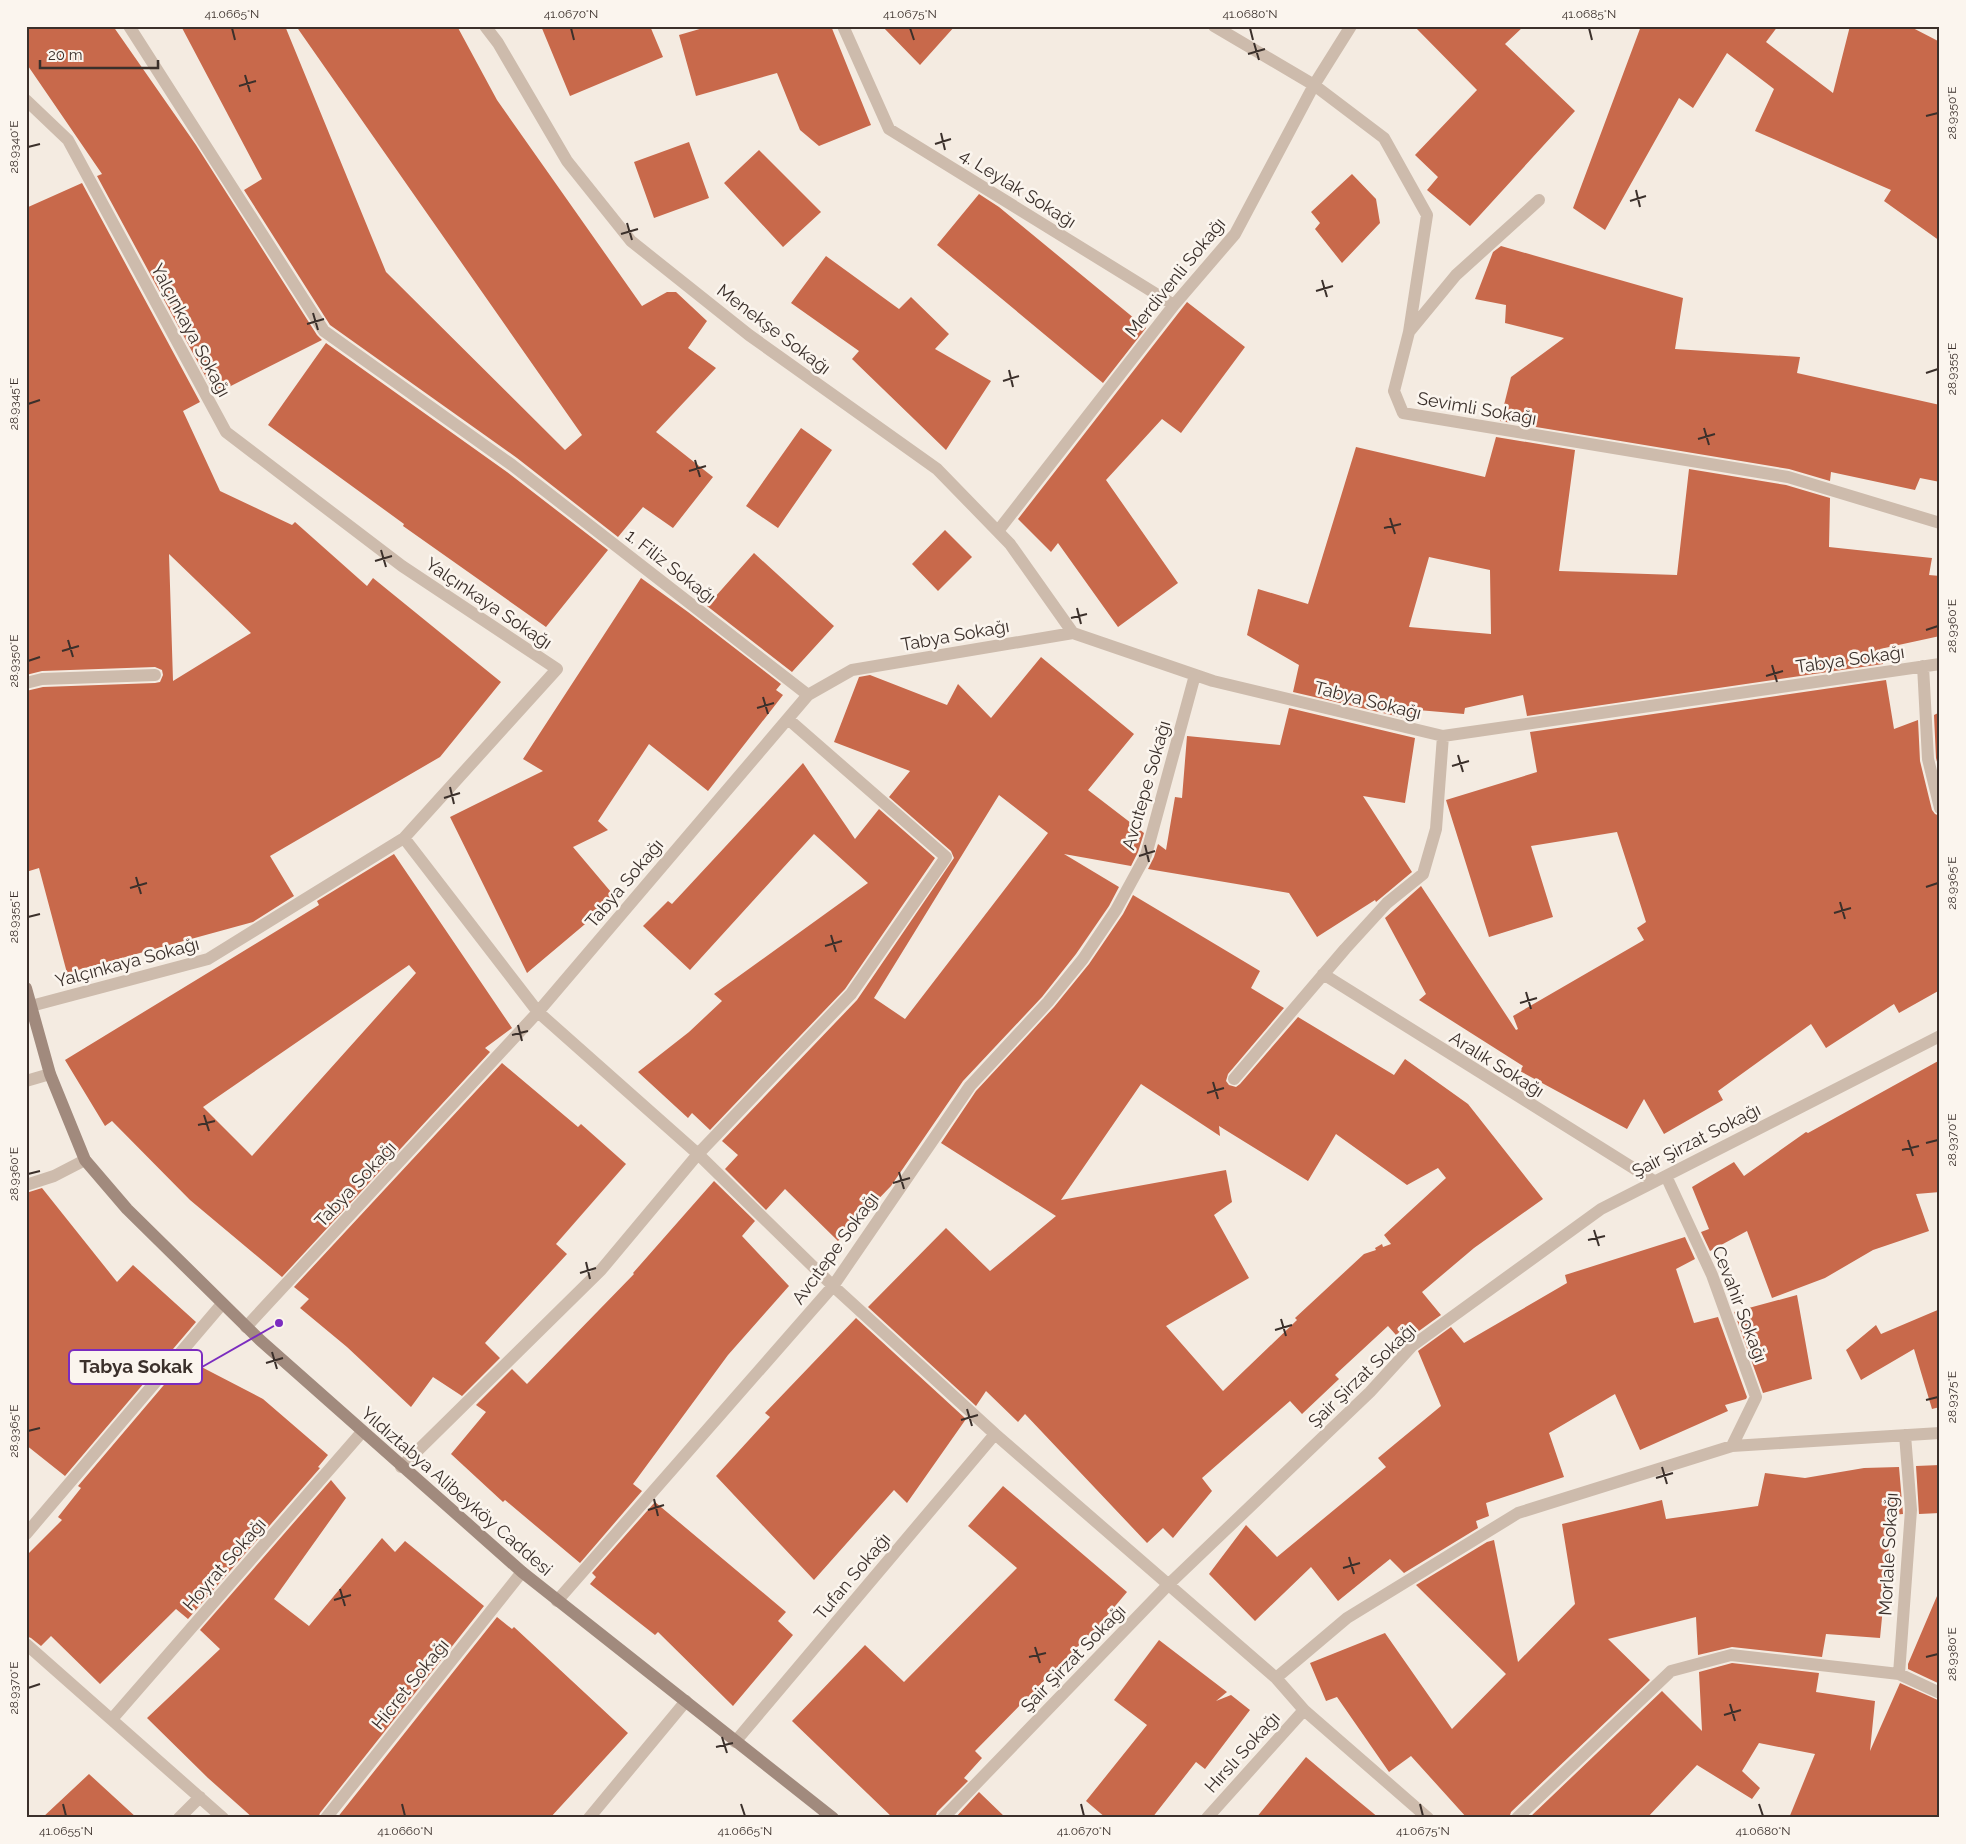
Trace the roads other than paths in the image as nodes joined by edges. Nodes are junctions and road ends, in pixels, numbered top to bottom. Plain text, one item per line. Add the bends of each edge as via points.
1 (129, 26) edge
2 (485, 26) edge
3 (843, 26) edge
4 (1214, 26) edge
5 (1351, 26) edge
6 (1314, 85) junction
7 (26, 100) edge
8 (1539, 200) dead end
9 (1174, 305) junction
10 (1409, 332) junction
11 (1940, 523) edge
12 (998, 531) junction
13 (1073, 633) junction
14 (1940, 664) edge
15 (1923, 666) junction
16 (154, 674) dead end
17 (1195, 675) junction
18 (26, 683) edge
19 (808, 694) junction
20 (788, 719) junction
21 (1443, 736) junction
22 (1940, 808) edge
23 (404, 838) junction
24 (1323, 974) junction
25 (26, 988) edge
26 (31, 1006) junction
27 (538, 1012) junction
28 (1940, 1036) edge
29 (50, 1074) junction
30 (1234, 1079) dead end
31 (26, 1081) edge
32 (698, 1154) junction
33 (85, 1160) junction
34 (1660, 1178) junction
35 (26, 1185) edge
36 (833, 1286) junction
37 (222, 1304) junction
38 (246, 1327) junction
39 (362, 1432) junction
40 (1940, 1433) edge
41 (995, 1434) junction
42 (1905, 1435) junction
43 (1732, 1446) junction
44 (402, 1467) junction
45 (26, 1534) edge
46 (522, 1572) junction
47 (1168, 1585) junction
48 (557, 1601) junction
49 (26, 1644) edge
50 (1899, 1674) junction
51 (1276, 1678) junction
52 (1940, 1693) edge
53 (686, 1701) junction
54 (1304, 1710) junction
55 (112, 1719) junction
56 (735, 1742) junction
57 (200, 1797) junction
58 (179, 1818) edge
59 (223, 1818) edge
60 (326, 1818) edge
61 (589, 1818) edge
62 (833, 1818) edge
63 (943, 1818) edge
64 (1207, 1818) edge
65 (1428, 1818) edge
66 (1517, 1818) edge

1 - 19 street, 1. Filiz Sokağı via 324,331 512,465
2 - 12 street, Menekşe Sokağı via 567,161 631,241 749,334 937,469
3 - 9 street, 4. Leylak Sokağı via 889,128
4 - 6 street, Sevimli Sokağı
5 - 6 street, Merdivenli Sokağı
6 - 9 street, Merdivenli Sokağı via 1235,234
6 - 10 street, Sevimli Sokağı via 1384,138 1427,215
7 - 23 street, Yalçınkaya Sokağı via 68,140 226,432 402,566 557,669
8 - 10 street via 1456,275
9 - 12 street, Merdivenli Sokağı
10 - 11 street, Sevimli Sokağı via 1394,391 1403,413 1788,477
12 - 13 street, Menekşe Sokağı
13 - 17 street, Tabya Sokağı
13 - 19 street, Tabya Sokağı via 852,670
14 - 15 street, Tabya Sokağı
15 - 21 street, Tabya Sokağı
15 - 22 street via 1928,759
16 - 18 street via 42,679
17 - 21 street, Tabya Sokağı
17 - 36 street, Avcıtepe Sokağı via 1146,855 1116,910 1083,959 1048,1002 970,1086
19 - 20 street, Tabya Sokağı
20 - 27 street, Tabya Sokağı
20 - 32 street via 946,857 851,994
21 - 24 street via 1436,829 1423,874 1387,903
23 - 26 street, Yalçınkaya Sokağı via 208,959
23 - 27 street
24 - 30 street
24 - 34 street, Aralık Sokağı
25 - 26 main road, Yıldıztabya Alibeyköy Caddesi
26 - 29 main road, Yıldıztabya Alibeyköy Caddesi
27 - 32 street
27 - 38 street, Tabya Sokağı
28 - 34 street, Şair Şirzat Sokağı
29 - 31 street
29 - 33 main road, Yıldıztabya Alibeyköy Caddesi
32 - 36 street
32 - 44 street via 601,1270
33 - 35 street via 54,1176
33 - 37 main road, Yıldıztabya Alibeyköy Caddesi via 127,1209
34 - 43 street, Cevahir Sokağı via 1712,1275 1756,1397
34 - 47 street, Şair Şirzat Sokağı via 1601,1209 1412,1346 1370,1392
36 - 41 street
36 - 48 street, Avcıtepe Sokağı
37 - 38 main road, Yıldıztabya Alibeyköy Caddesi
37 - 45 street
38 - 39 main road, Yıldıztabya Alibeyköy Caddesi
39 - 44 main road, Yıldıztabya Alibeyköy Caddesi
39 - 55 street, Hoyrat Sokağı
40 - 42 street
41 - 47 street
41 - 56 street, Tufan Sokağı
42 - 43 street
42 - 50 street, Morlale Sokağı via 1911,1510
43 - 51 street via 1518,1513 1347,1618
44 - 46 main road, Yıldıztabya Alibeyköy Caddesi
46 - 48 main road, Yıldıztabya Alibeyköy Caddesi
46 - 60 street, Hicret Sokağı
47 - 51 street
47 - 63 street, Şair Şirzat Sokağı
48 - 53 main road, Yıldıztabya Alibeyköy Caddesi
49 - 55 street
50 - 52 street
50 - 66 street via 1731,1655 1671,1671
51 - 54 street
53 - 56 main road, Yıldıztabya Alibeyköy Caddesi
53 - 61 street
54 - 64 street, Hırslı Sokağı
54 - 65 street
55 - 57 street
56 - 62 main road, Yıldıztabya Alibeyköy Caddesi
57 - 58 street
57 - 59 street

